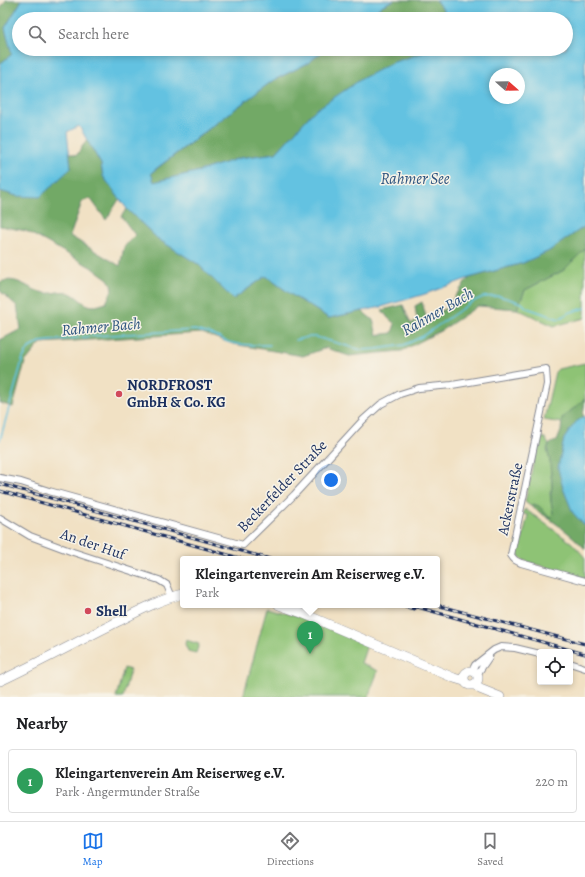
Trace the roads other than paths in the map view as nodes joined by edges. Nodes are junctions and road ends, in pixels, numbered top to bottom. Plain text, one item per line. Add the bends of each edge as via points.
1 (546, 369) joint
2 (0, 478) edge
3 (0, 518) edge
4 (585, 581) edge
5 (180, 595) edge
6 (172, 597) junction
7 (288, 608) edge
8 (537, 653) edge
9 (573, 664) edge
10 (585, 668) edge
11 (472, 678) junction
12 (0, 681) edge
13 (497, 696) edge

1 - 2 street, Beckerfelder Straße via 420,388 400,394 381,404 243,545
1 - 4 street, Ackerstraße via 547,384 512,555 513,559 521,563
3 - 6 street, An der Huf via 30,536 159,580 167,586
5 - 6 main road
6 - 12 main road
7 - 11 main road via 442,672
8 - 11 street via 501,647 494,650
9 - 10 street
11 - 13 main road

